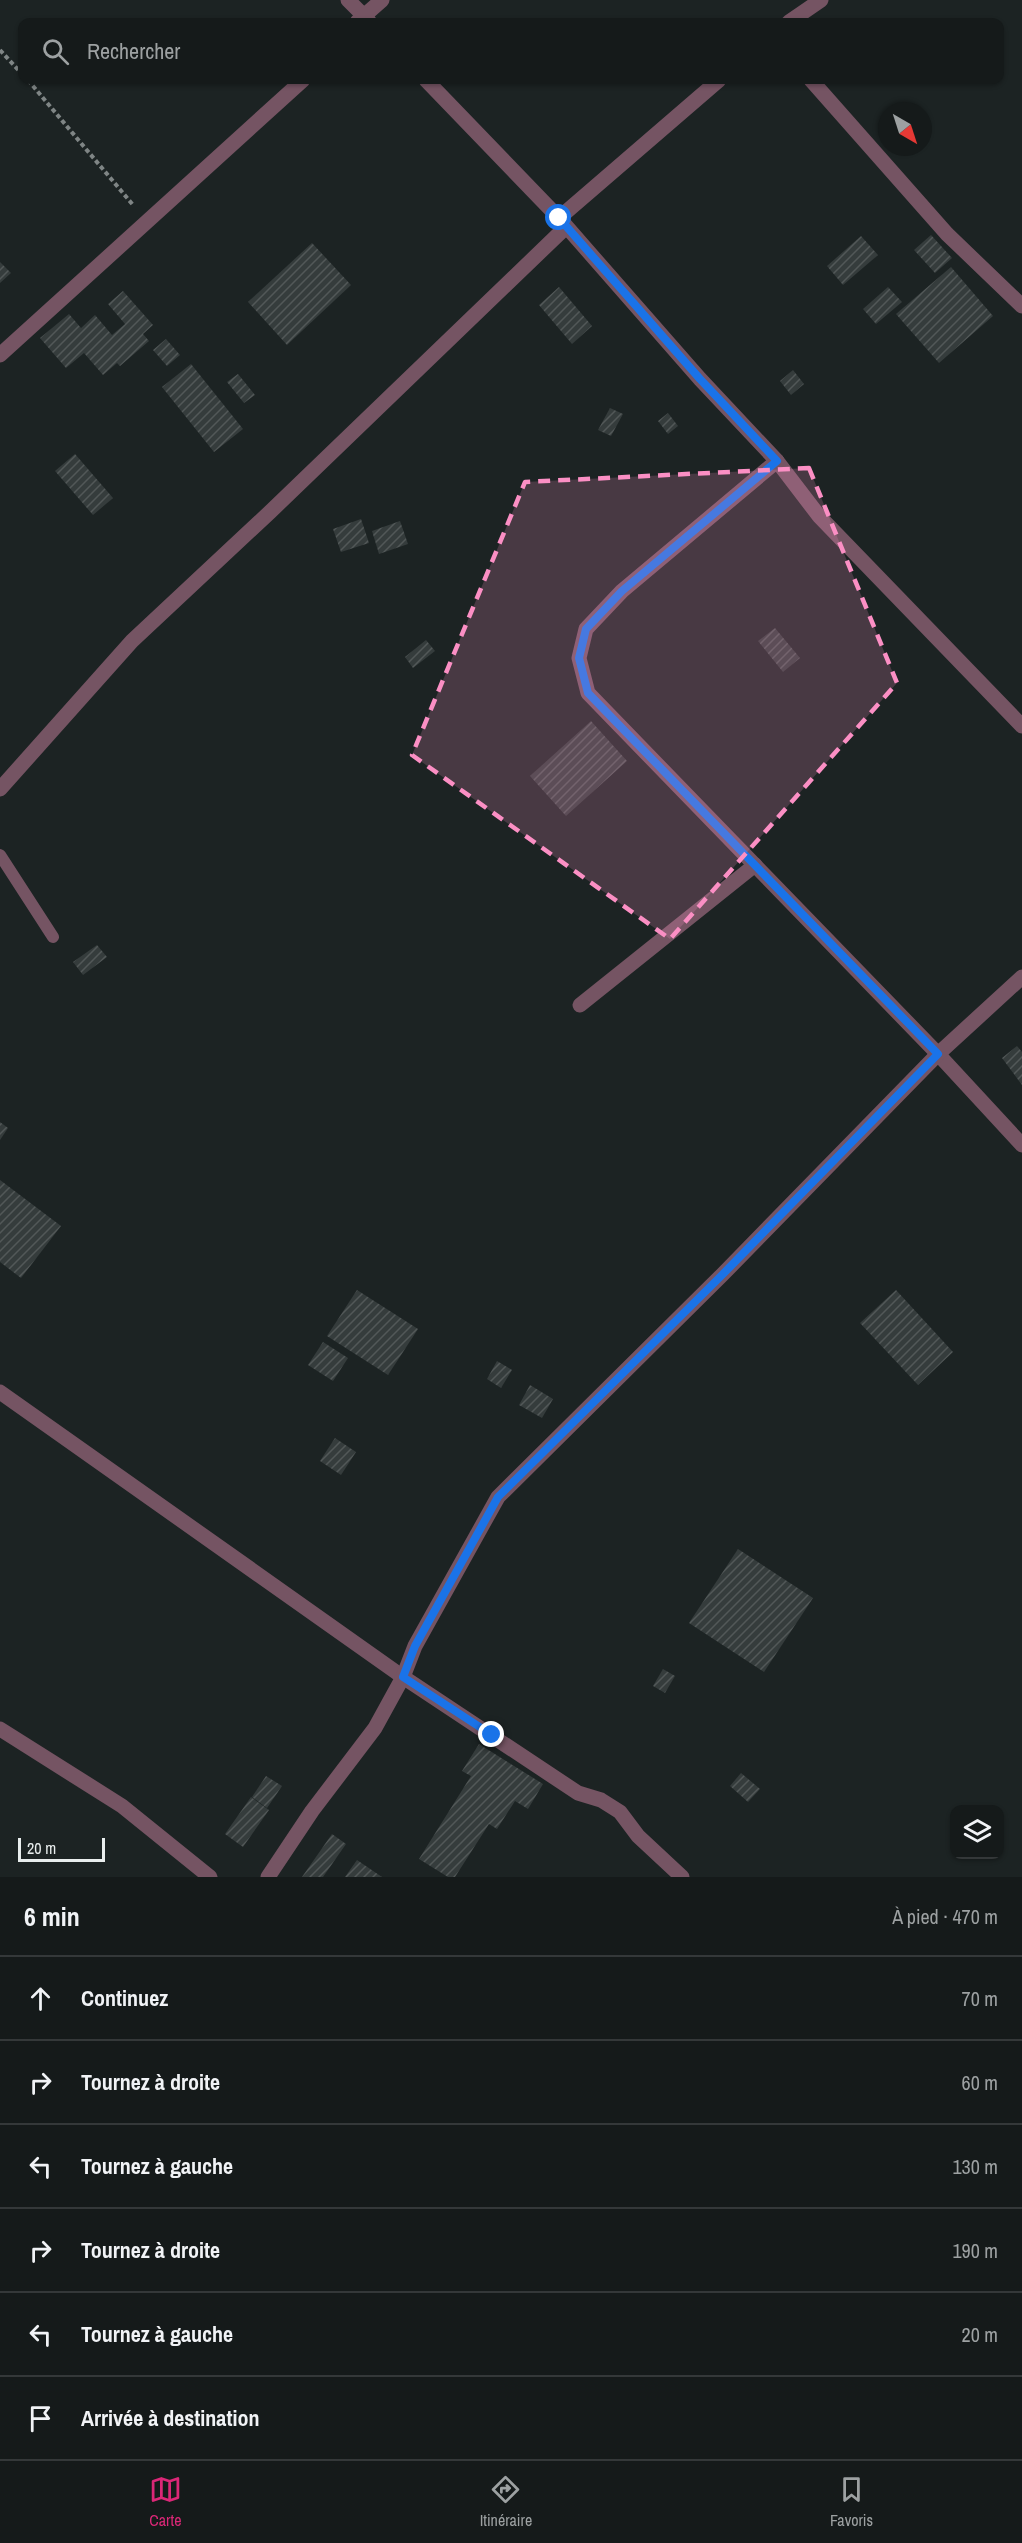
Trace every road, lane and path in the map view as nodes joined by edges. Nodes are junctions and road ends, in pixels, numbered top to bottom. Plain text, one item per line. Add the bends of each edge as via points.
1 (348, 0) edge
2 (382, 0) edge
3 (821, 0) edge
4 (362, 18) edge
5 (366, 18) edge
6 (795, 18) edge
7 (0, 50) edge
8 (18, 70) edge
9 (31, 84) edge
10 (299, 84) edge
11 (430, 84) edge
12 (715, 84) edge
13 (815, 84) edge
14 (147, 222) junction
15 (563, 222) junction
16 (1022, 306) edge
17 (0, 355) edge
18 (777, 461) junction
19 (1022, 726) edge
20 (0, 789) edge
21 (0, 855) edge
22 (755, 865) junction
23 (53, 937) dead end
24 (1022, 977) edge
25 (580, 1005) dead end
26 (938, 1054) junction
27 (1022, 1145) edge
28 (0, 1392) edge
29 (403, 1677) junction
30 (0, 1729) edge
31 (210, 1877) edge
32 (268, 1877) edge
33 (682, 1877) edge

1 - 4 street
2 - 5 street
3 - 6 street
7 - 8 path
9 - 14 path
10 - 14 street
11 - 15 street
12 - 15 street
13 - 16 street via 947,234
14 - 17 street
15 - 18 street
15 - 20 street via 270,512 132,641
18 - 19 street via 819,516
18 - 22 street via 622,591 586,629 579,658 588,693
21 - 23 lane
22 - 25 street
22 - 26 street
24 - 26 street
26 - 27 street
26 - 29 street via 498,1497 415,1646
28 - 29 street
29 - 32 street via 375,1728
29 - 33 street via 578,1793 601,1800 620,1812 638,1836
30 - 31 street via 122,1806

